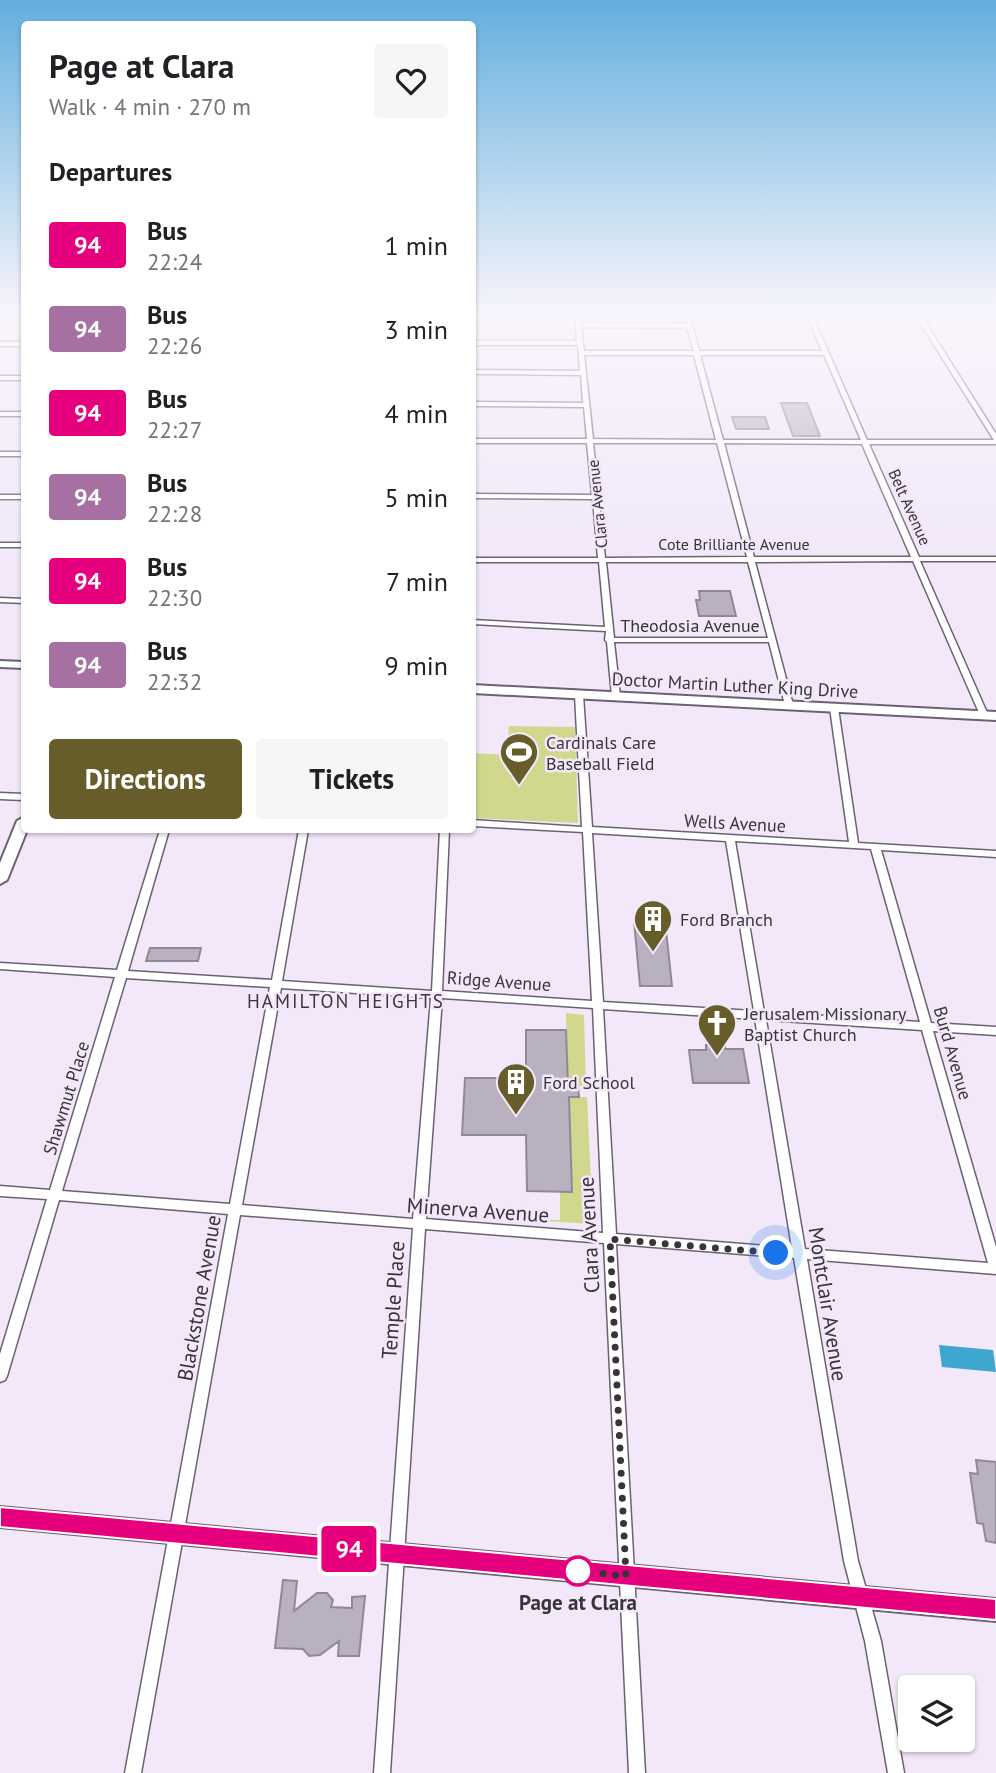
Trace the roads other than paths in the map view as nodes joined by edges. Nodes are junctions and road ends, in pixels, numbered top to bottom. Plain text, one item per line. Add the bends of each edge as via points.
1 (585, 395) edge
2 (707, 395) edge
3 (845, 395) edge
4 (967, 395) edge
5 (476, 404) edge
6 (586, 405) junction
7 (0, 414) edge
8 (21, 414) edge
9 (476, 441) edge
10 (591, 441) junction
11 (719, 441) junction
12 (996, 441) edge
13 (866, 442) junction
14 (0, 454) edge
15 (21, 454) edge
16 (476, 496) edge
17 (0, 497) edge
18 (21, 497) edge
19 (595, 497) junction
20 (0, 545) edge
21 (21, 545) edge
22 (750, 558) junction
23 (917, 559) junction
24 (996, 559) edge
25 (476, 560) edge
26 (603, 560) junction
27 (0, 600) edge
28 (21, 601) edge
29 (476, 622) edge
30 (608, 629) junction
31 (609, 640) junction
32 (772, 640) junction
33 (0, 664) edge
34 (21, 665) edge
35 (476, 689) edge
36 (579, 695) junction
37 (616, 696) junction
38 (789, 705) junction
39 (834, 708) junction
40 (990, 715) edge
41 (0, 796) edge
42 (21, 797) edge
43 (476, 824) edge
44 (21, 828) edge
45 (587, 830) junction
46 (164, 833) edge
47 (303, 833) edge
48 (445, 833) edge
49 (730, 839) junction
50 (854, 846) junction
51 (875, 847) junction
52 (996, 854) edge
53 (0, 880) edge
54 (0, 966) edge
55 (122, 974) junction
56 (276, 984) junction
57 (437, 994) junction
58 (598, 1006) junction
59 (760, 1016) junction
60 (927, 1026) junction
61 (996, 1031) edge
62 (0, 1191) edge
63 (55, 1195) junction
64 (235, 1209) junction
65 (419, 1226) junction
66 (610, 1239) junction
67 (800, 1255) junction
68 (996, 1269) edge
69 (0, 1376) edge
70 (0, 1517) edge
71 (176, 1533) junction
72 (397, 1553) junction
73 (626, 1576) junction
74 (861, 1597) junction
75 (996, 1610) edge
76 (133, 1773) edge
77 (382, 1773) edge
78 (637, 1773) edge
79 (896, 1773) edge

1 - 6 street, Clara Avenue
2 - 11 street
3 - 13 street, Belt Avenue
4 - 12 street
5 - 6 street
6 - 10 street, Clara Avenue
7 - 8 street
9 - 10 street
10 - 11 street
10 - 19 street, Clara Avenue
11 - 13 street
11 - 22 street
12 - 13 street
13 - 23 street, Belt Avenue
14 - 15 street
16 - 19 street
17 - 18 street
19 - 26 street, Clara Avenue
20 - 21 street
22 - 23 street, Cote Brilliante Avenue
22 - 26 street, Cote Brilliante Avenue
22 - 32 street
23 - 24 street, Cote Brilliante Avenue
23 - 40 street, Belt Avenue
25 - 26 street, Cote Brilliante Avenue
26 - 30 street, Clara Avenue
27 - 28 street
29 - 30 street, Theodosia Avenue
30 - 31 street, Clara Avenue
31 - 32 street, Theodosia Avenue
31 - 37 street, Clara Avenue
32 - 38 street
33 - 34 main road
35 - 36 main road, Doctor Martin Luther King Drive
36 - 37 main road, Doctor Martin Luther King Drive
36 - 45 street, Clara Avenue
37 - 38 main road, Doctor Martin Luther King Drive
38 - 39 main road, Doctor Martin Luther King Drive
39 - 40 main road, Doctor Martin Luther King Drive
39 - 50 street
41 - 42 street
43 - 45 street, Wells Avenue
44 - 53 main road
45 - 49 street, Wells Avenue
45 - 58 street, Clara Avenue
46 - 55 street, Shawmut Place
47 - 56 street, Blackstone Avenue
48 - 57 street, Temple Place
49 - 50 street, Wells Avenue
49 - 59 street, Montclair Avenue
50 - 51 street, Wells Avenue
51 - 52 street, Wells Avenue
51 - 60 street, Burd Avenue
54 - 55 street, Ridge Avenue
55 - 56 street, Ridge Avenue
55 - 63 street, Shawmut Place
56 - 57 street, Ridge Avenue
56 - 64 street, Blackstone Avenue
57 - 58 street, Ridge Avenue
57 - 65 street, Temple Place
58 - 59 street, Ridge Avenue
58 - 66 street, Clara Avenue
59 - 60 street, Ridge Avenue
59 - 67 street, Montclair Avenue
60 - 61 street, Ridge Avenue
60 - 68 street, Burd Avenue
62 - 63 street, Minerva Avenue
63 - 64 street, Minerva Avenue
63 - 69 street, Shawmut Place
64 - 65 street, Minerva Avenue
64 - 71 street, Blackstone Avenue
65 - 66 street, Minerva Avenue
65 - 72 street, Temple Place
66 - 67 street, Minerva Avenue
66 - 73 street, Clara Avenue
67 - 68 street, Minerva Avenue
67 - 74 street, Montclair Avenue via 851,1562
70 - 71 main road
71 - 72 main road
71 - 76 street, Blackstone Avenue
72 - 73 main road
72 - 77 street, Temple Place
73 - 74 main road
73 - 78 street, Clara Avenue
74 - 75 main road
74 - 79 street, Montclair Avenue

